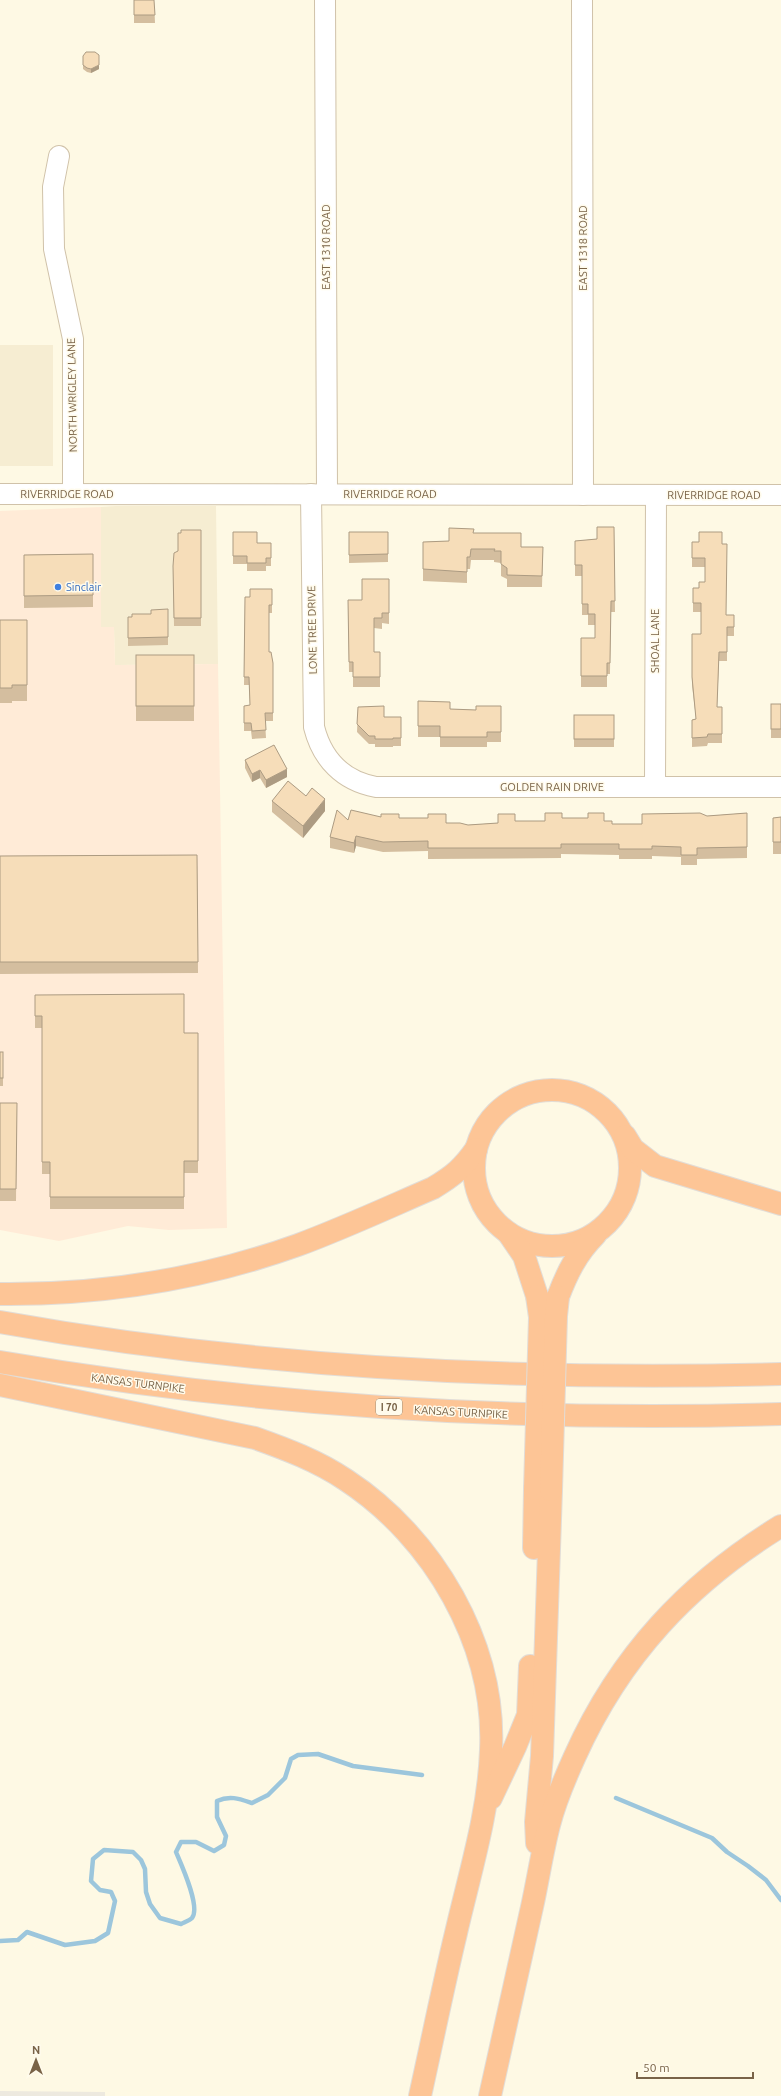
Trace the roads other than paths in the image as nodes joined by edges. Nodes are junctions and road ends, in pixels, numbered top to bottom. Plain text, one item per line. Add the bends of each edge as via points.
1 (325, 0) edge
2 (582, 0) edge
3 (59, 156) dead end
4 (0, 494) edge
5 (73, 494) junction
6 (319, 494) junction
7 (583, 495) junction
8 (656, 495) junction
9 (781, 495) edge
10 (330, 762) joint
11 (655, 786) junction
12 (781, 786) edge
13 (618, 1127) junction
14 (476, 1149) junction
15 (781, 1204) edge
16 (601, 1228) junction
17 (509, 1234) junction
18 (0, 1294) edge
19 (0, 1322) edge
20 (0, 1362) edge
21 (781, 1374) edge
22 (0, 1385) edge
23 (781, 1414) edge
24 (543, 1489) junction
25 (781, 1526) edge
26 (484, 1813) junction
27 (538, 1876) junction
28 (420, 2096) edge
29 (490, 2096) edge

1 - 6 street, EAST 1310 ROAD
2 - 7 street, EAST 1318 ROAD
3 - 5 street, NORTH WRIGLEY LANE via 53,187 54,249 73,339
4 - 5 street, RIVERRIDGE ROAD
5 - 6 street, RIVERRIDGE ROAD
6 - 7 street, RIVERRIDGE ROAD
6 - 10 street, LONE TREE DRIVE via 313,720 319,743
7 - 8 street, RIVERRIDGE ROAD
8 - 9 street, RIVERRIDGE ROAD
8 - 11 street, SHOAL LANE
10 - 11 street, GOLDEN RAIN DRIVE via 348,777 376,787
11 - 12 street, GOLDEN RAIN DRIVE
13 - 14 highway via 604,1110 584,1097 563,1091 540,1091 518,1098 499,1110 485,1128
13 - 15 highway via 633,1149 655,1166
13 - 16 highway via 629,1153 629,1181 620,1207
14 - 17 highway via 474,1173 479,1197 491,1218
14 - 18 highway via 452,1177 433,1188 306,1242 264,1256 174,1279 136,1285 85,1291
16 - 17 highway via 580,1241 556,1246 532,1244
16 - 24 highway, bridge via 574,1260 558,1297
17 - 24 highway, bridge via 524,1256 537,1296 540,1317
19 - 21 highway via 145,1344 353,1365 600,1376
20 - 23 highway, KANSAS TURNPIKE / I 70 via 85,1377 172,1388 258,1398 395,1408 599,1417
22 - 26 highway via 255,1438 315,1462 345,1479 387,1512 419,1547 447,1588 465,1622 479,1659 486,1688 491,1750
24 - 26 highway via 528,1715
24 - 27 highway via 542,1756 536,1822
25 - 27 highway via 735,1556 688,1594 627,1664 605,1698 564,1781 549,1825
26 - 28 highway
27 - 29 highway

